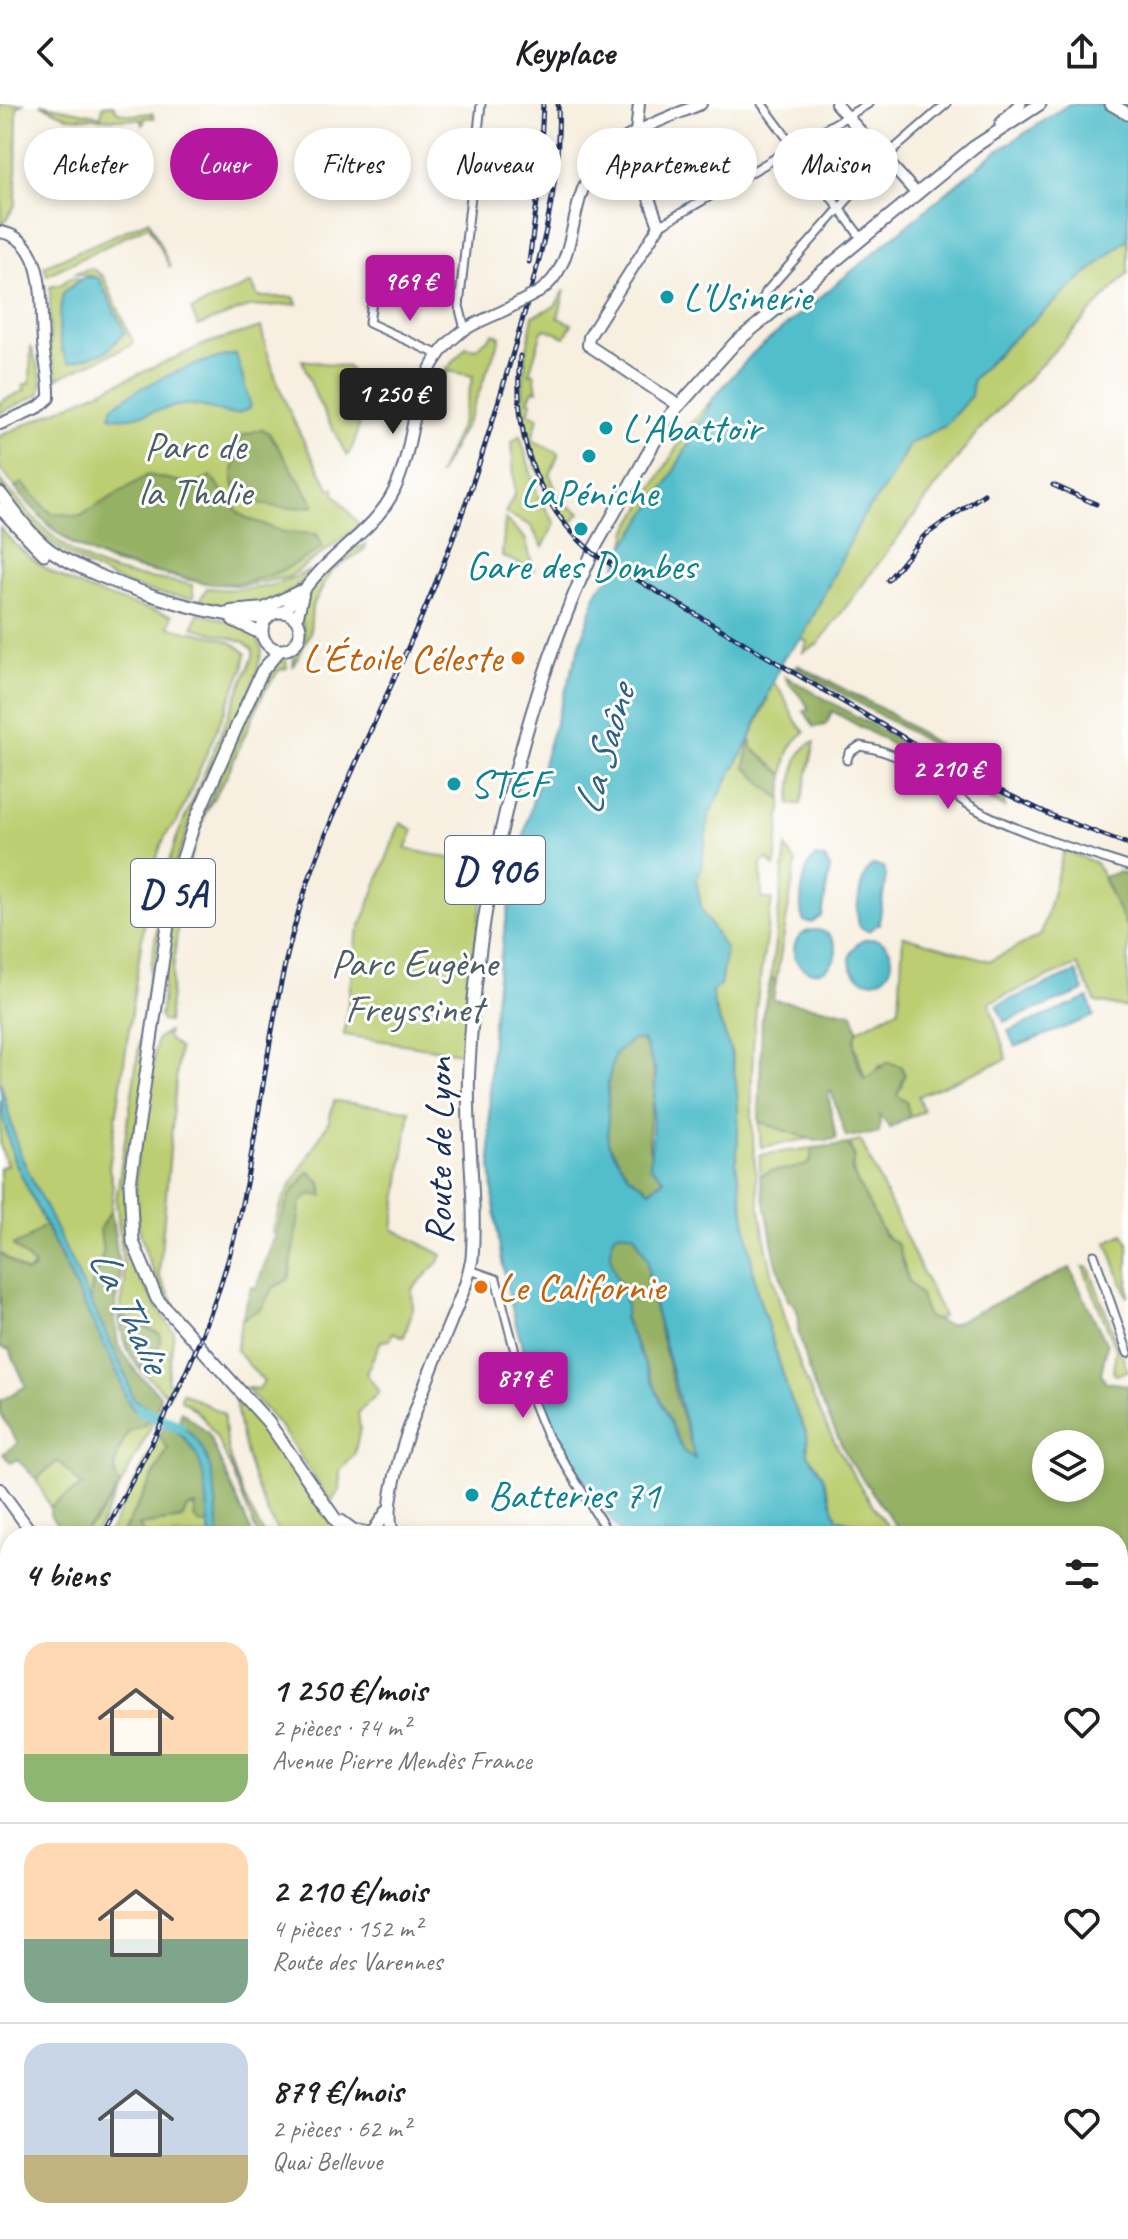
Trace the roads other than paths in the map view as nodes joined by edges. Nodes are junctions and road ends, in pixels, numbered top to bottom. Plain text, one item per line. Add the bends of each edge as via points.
1 (481, 104) edge
2 (640, 104) edge
3 (701, 104) edge
4 (762, 104) edge
5 (836, 104) edge
6 (868, 104) edge
7 (946, 104) edge
8 (1020, 104) edge
9 (1037, 104) edge
10 (1111, 104) edge
11 (1128, 114) edge
12 (847, 116) junction
13 (654, 125) junction
14 (633, 128) edge
15 (648, 128) edge
16 (780, 128) edge
17 (828, 128) edge
18 (858, 128) edge
19 (898, 146) edge
20 (974, 147) junction
21 (773, 161) edge
22 (898, 173) edge
23 (916, 193) junction
24 (578, 200) edge
25 (651, 200) edge
26 (834, 200) edge
27 (849, 200) edge
28 (841, 210) junction
29 (659, 226) junction
30 (0, 232) edge
31 (862, 239) junction
32 (372, 302) dead end
33 (768, 315) junction
34 (465, 329) junction
35 (437, 354) junction
36 (678, 405) junction
37 (0, 424) edge
38 (0, 493) edge
39 (0, 508) edge
40 (311, 583) junction
41 (303, 595) junction
42 (186, 603) junction
43 (283, 612) junction
44 (268, 617) junction
45 (297, 619) junction
46 (264, 639) junction
47 (279, 651) junction
48 (262, 671) junction
49 (847, 760) dead end
50 (1128, 866) edge
51 (1094, 1255) dead end
52 (470, 1270) junction
53 (1128, 1353) edge
54 (0, 1489) edge
55 (388, 1510) junction
56 (336, 1517) junction
57 (27, 1526) edge
58 (341, 1526) edge
59 (348, 1526) edge
60 (375, 1526) edge
61 (390, 1526) edge
62 (604, 1526) edge

1 - 34 street via 459,306
2 - 13 main road
2 - 14 main road
3 - 13 main road
4 - 16 street
5 - 12 main road
6 - 12 street
7 - 19 street
8 - 20 main road, D 906
9 - 20 main road, D 906
10 - 11 main road
12 - 17 street
12 - 18 main road
13 - 15 main road
20 - 23 main road, D 906
21 - 29 street
22 - 23 main road
23 - 31 main road, D 906
24 - 34 main road, bridge via 563,265 539,292
25 - 29 main road
26 - 28 street
27 - 28 street
28 - 31 street
28 - 33 street via 766,292 761,303
29 - 36 main road via 588,345
30 - 37 main road via 14,236 24,247 40,282 49,398
31 - 33 main road, D 906
32 - 35 street via 369,323
33 - 36 main road, D 906
34 - 35 main road
35 - 40 main road via 418,394 406,459 389,501
36 - 52 main road, Route de Lyon / D 906 via 593,552 530,723 487,908 468,1069 474,1228
38 - 42 main road via 40,541 64,559 90,574
39 - 46 main road via 27,540 77,573 236,621
40 - 41 main road
40 - 42 main road via 285,600 253,610
41 - 43 main road
41 - 45 main road
42 - 44 main road via 232,615
43 - 44 main road
43 - 45 main road
44 - 46 main road
45 - 47 main road via 298,641
46 - 47 main road
46 - 48 main road, D 5A
47 - 48 main road, D 5A
48 - 56 main road, D 5A via 195,821 175,888 129,1217 137,1255 157,1299 256,1407
49 - 50 street via 860,746 903,757 994,818
51 - 53 street
52 - 55 main road, Route de Lyon / D 906 via 405,1441
52 - 62 street via 496,1279 519,1367 546,1434
54 - 57 main road
55 - 60 main road, Route de Lyon / D 906
55 - 61 main road, Route de Lyon / D 906
56 - 58 main road, D 5A
56 - 59 main road, D 5A

